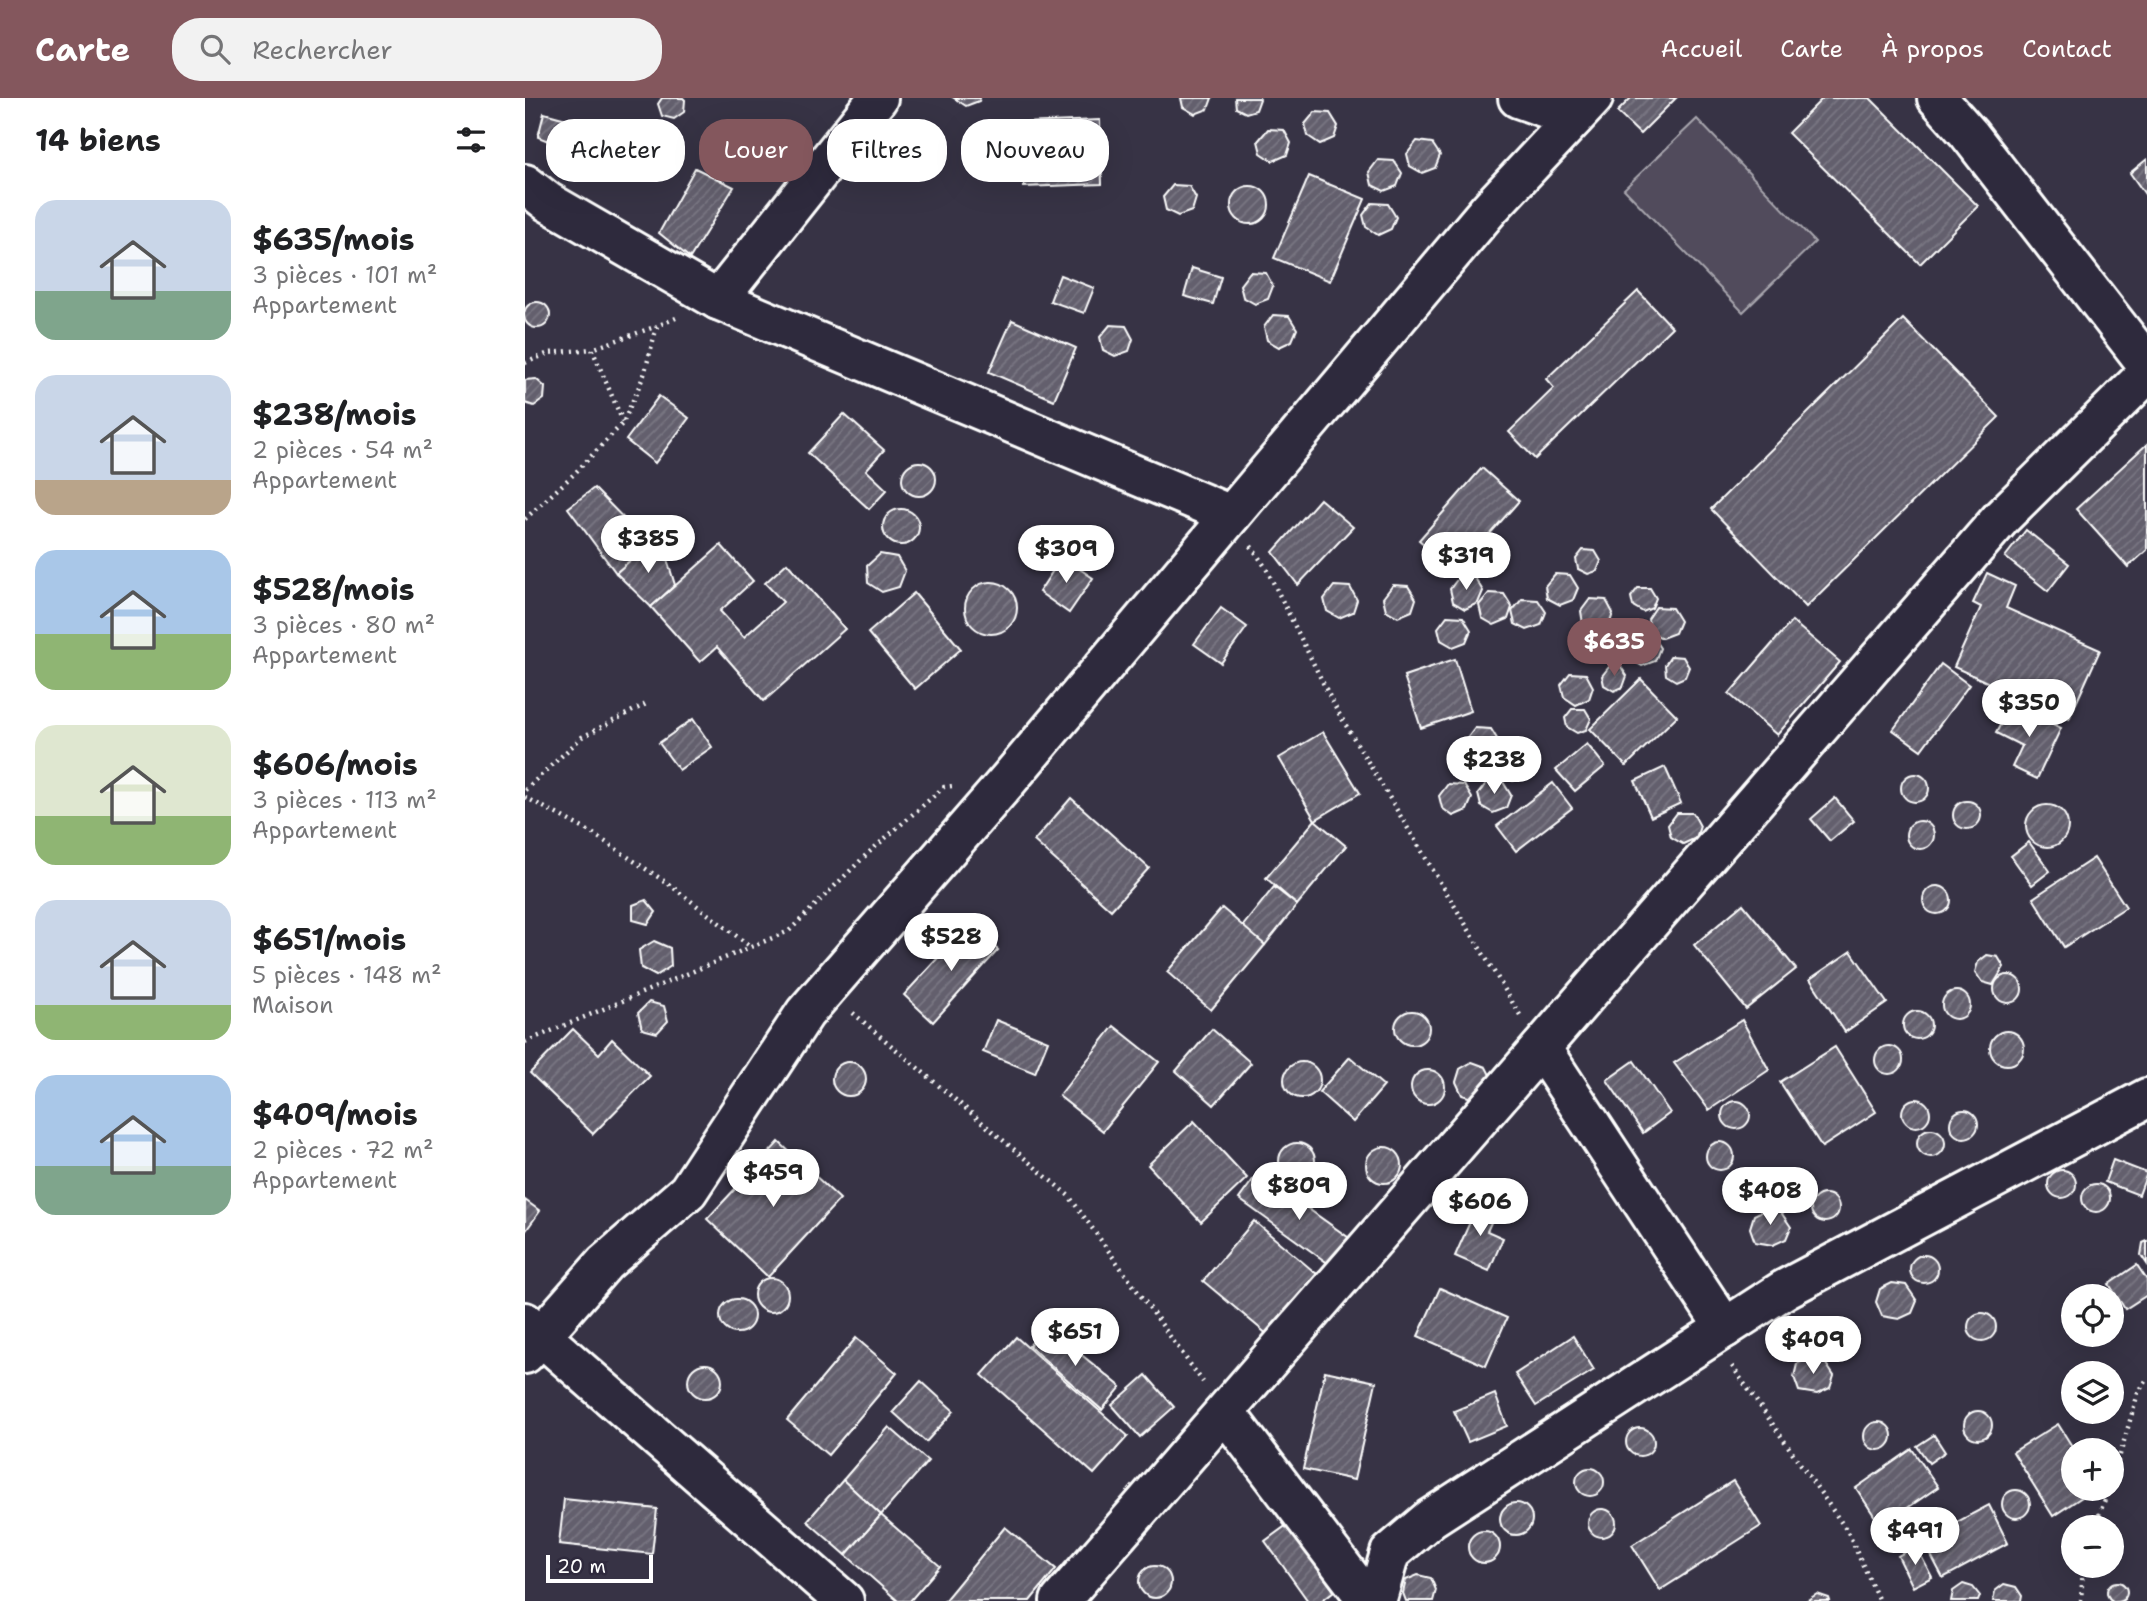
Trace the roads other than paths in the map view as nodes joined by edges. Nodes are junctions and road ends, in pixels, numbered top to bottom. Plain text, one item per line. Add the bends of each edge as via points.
1 (879, 98) edge
2 (1518, 98) edge
3 (1937, 98) edge
4 (1583, 108) edge
5 (525, 184) edge
6 (718, 300) junction
7 (2147, 364) edge
8 (2147, 374) edge
9 (1231, 515) junction
10 (1541, 1048) junction
11 (2147, 1098) edge
12 (1718, 1332) junction
13 (530, 1337) edge
14 (1225, 1412) junction
15 (844, 1601) edge
16 (1060, 1601) edge

1 - 6 street
2 - 4 street
3 - 7 street
4 - 9 street via 1481,218
5 - 6 street via 548,202
6 - 9 street
8 - 10 street via 2002,517
9 - 13 street via 805,1013 688,1191
10 - 12 street
10 - 14 street
11 - 12 street via 1784,1289
12 - 14 street via 1431,1518 1390,1553 1378,1595 1359,1589
13 - 15 street
14 - 16 street

